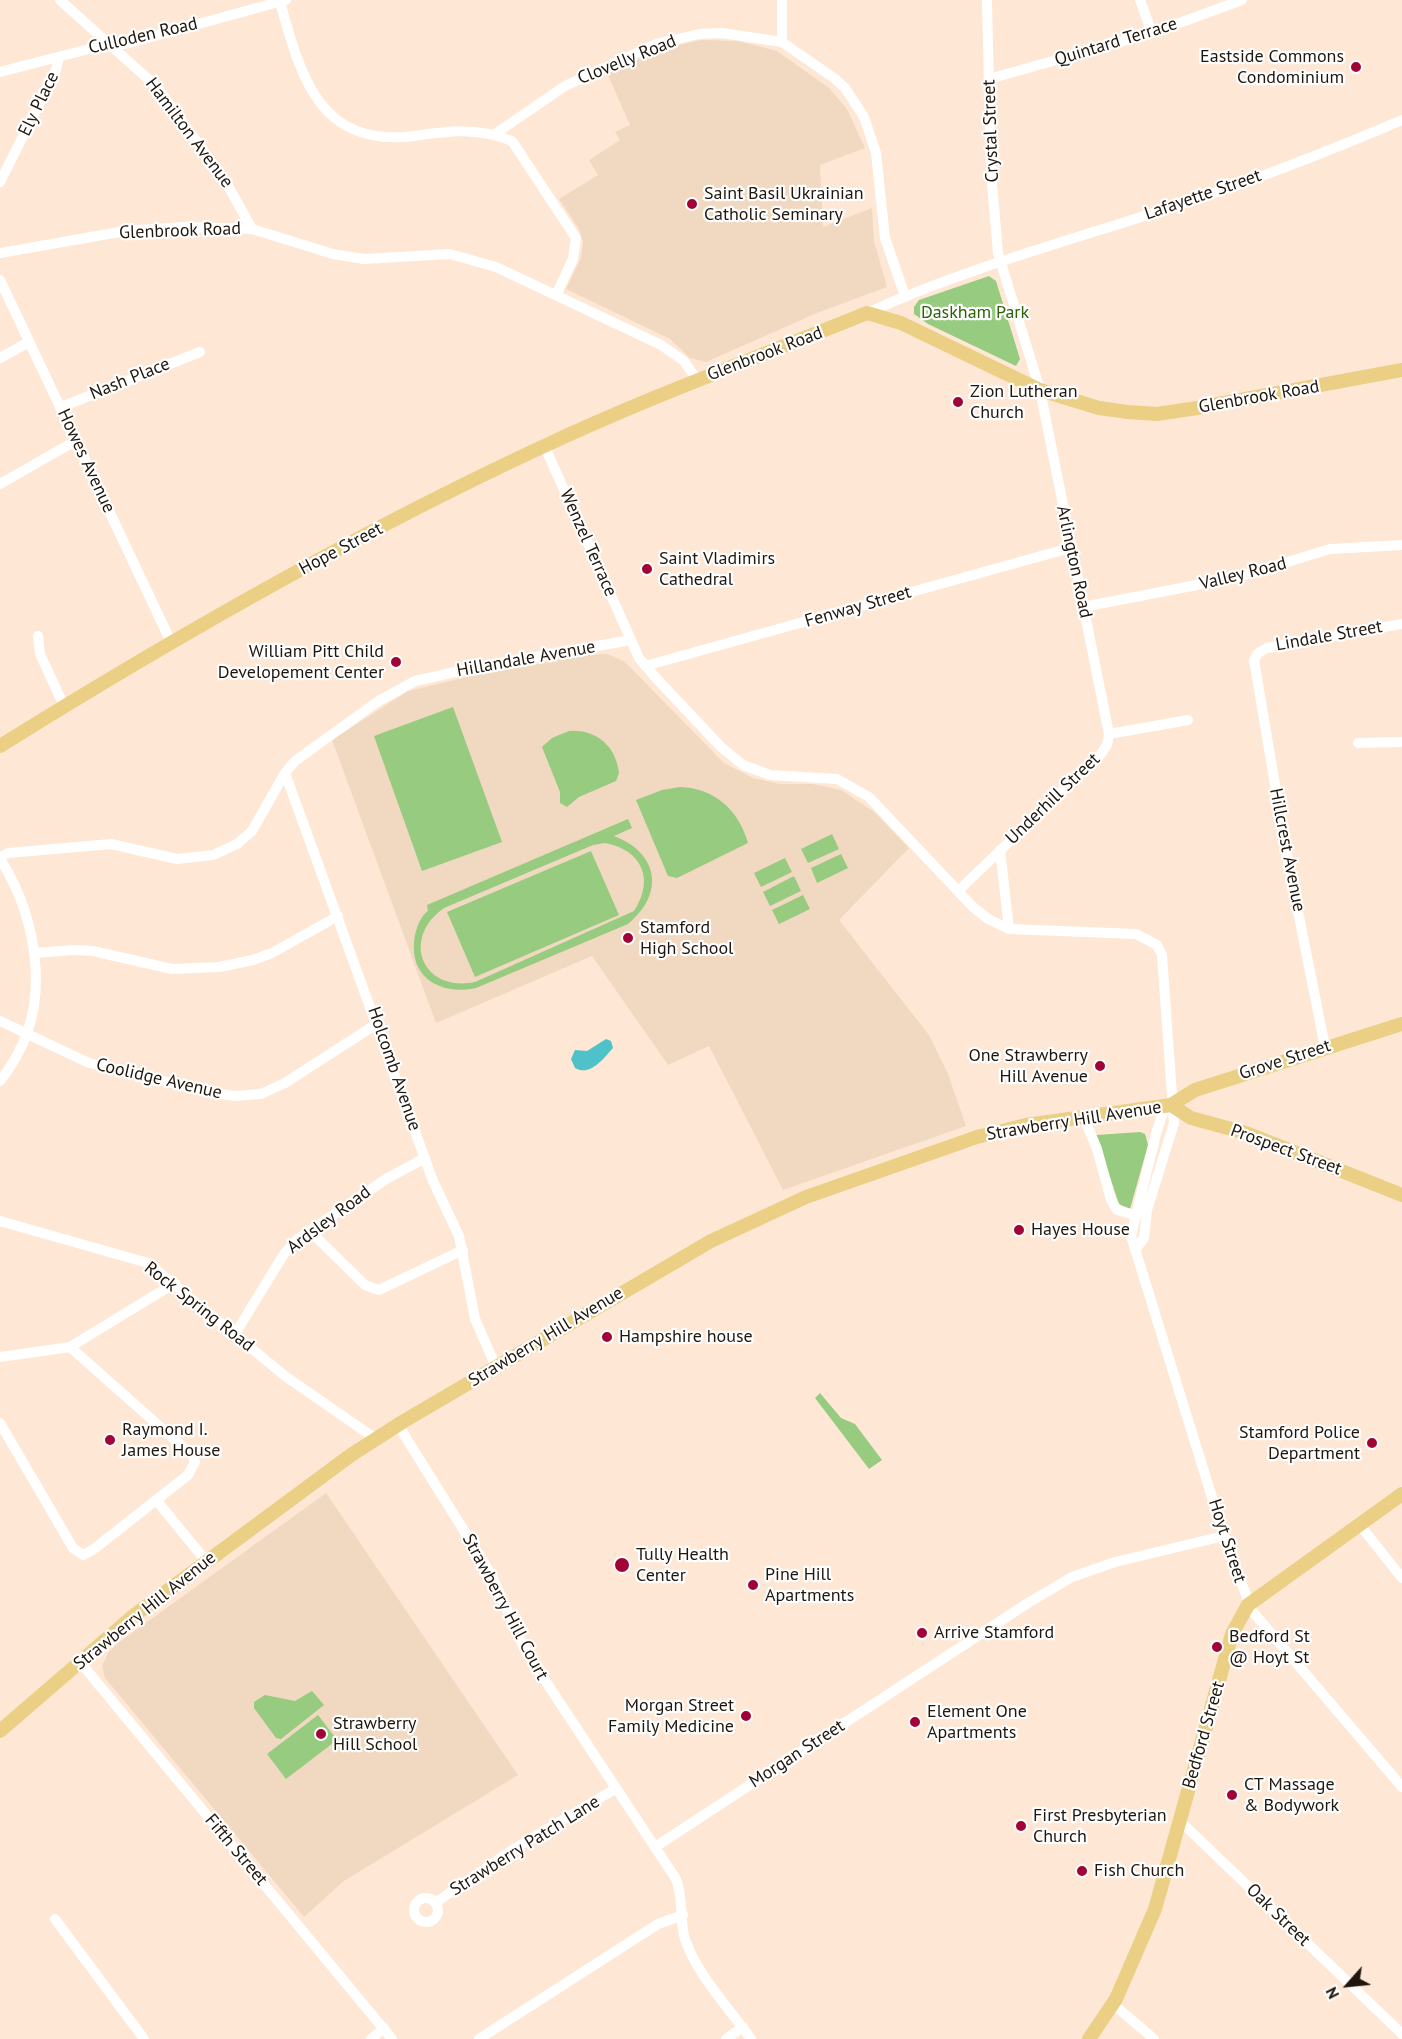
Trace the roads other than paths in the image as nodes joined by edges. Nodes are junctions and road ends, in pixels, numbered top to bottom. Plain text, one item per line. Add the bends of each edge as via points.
1 (60, 0) edge
2 (782, 0) edge
3 (987, 0) edge
4 (1140, 0) edge
5 (1242, 0) edge
6 (283, 1) edge
7 (1152, 33) junction
8 (782, 42) junction
9 (113, 45) junction
10 (59, 57) junction
11 (0, 72) edge
12 (989, 79) junction
13 (1402, 120) edge
14 (495, 134) junction
15 (0, 182) edge
16 (252, 229) junction
17 (0, 253) edge
18 (1000, 262) junction
19 (0, 280) edge
20 (556, 295) junction
21 (905, 296) junction
22 (867, 313) junction
23 (29, 342) junction
24 (200, 352) dead end
25 (0, 358) edge
26 (1402, 370) edge
27 (697, 380) junction
28 (1040, 390) junction
29 (61, 407) junction
30 (77, 440) junction
31 (544, 445) junction
32 (0, 484) edge
33 (1402, 545) edge
34 (1070, 548) junction
35 (1083, 607) junction
36 (1402, 624) edge
37 (38, 636) dead end
38 (631, 640) junction
39 (171, 642) junction
40 (1258, 653) joint
41 (645, 666) junction
42 (64, 706) junction
43 (1188, 720) dead end
44 (1109, 734) junction
45 (1358, 742) dead end
46 (1402, 742) edge
47 (0, 746) edge
48 (285, 773) junction
49 (1000, 850) junction
50 (0, 858) edge
51 (958, 891) junction
52 (338, 915) junction
53 (1009, 929) junction
54 (34, 953) junction
55 (0, 1021) edge
56 (378, 1023) junction
57 (1402, 1024) edge
58 (27, 1033) junction
59 (1325, 1047) junction
60 (0, 1082) edge
61 (1171, 1105) junction
62 (1084, 1118) junction
63 (425, 1158) junction
64 (1402, 1195) edge
65 (1135, 1215) junction
66 (0, 1221) edge
67 (313, 1230) junction
68 (463, 1250) junction
69 (1135, 1250) junction
70 (175, 1283) junction
71 (235, 1334) junction
72 (70, 1347) junction
73 (0, 1357) edge
74 (496, 1366) junction
75 (0, 1423) edge
76 (398, 1425) junction
77 (376, 1439) junction
78 (1402, 1494) edge
79 (157, 1501) junction
80 (1359, 1524) junction
81 (1224, 1536) junction
82 (206, 1561) junction
83 (1402, 1578) edge
84 (1248, 1605) junction
85 (80, 1662) junction
86 (0, 1731) edge
87 (1402, 1787) edge
88 (615, 1789) junction
89 (1180, 1821) junction
90 (655, 1847) junction
91 (435, 1903) dead end
92 (682, 1915) junction
93 (55, 1919) dead end
94 (1113, 2004) junction
95 (743, 2027) junction
96 (384, 2028) junction
97 (1402, 2034) edge
98 (144, 2039) edge
99 (371, 2039) edge
100 (392, 2039) edge
101 (479, 2039) edge
102 (726, 2039) edge
103 (752, 2039) edge
104 (1089, 2039) edge
105 (1154, 2039) edge

1 - 9 street, Hamilton Avenue
2 - 8 street
3 - 12 street, Crystal Street
4 - 7 street
5 - 7 street, Quintard Terrace
6 - 9 street, Culloden Road
6 - 14 street via 295,51 311,87 327,111 344,126 366,136 390,138 463,130
7 - 12 street, Quintard Terrace
8 - 14 street, Clovelly Road via 722,33 656,44 565,86
8 - 21 street, Clovelly Road via 845,88 864,117 876,153 885,238
9 - 10 street, Culloden Road
9 - 16 street, Hamilton Avenue via 170,103 226,182
10 - 11 street, Culloden Road
10 - 15 street, Ely Place
12 - 18 street, Crystal Street via 991,172
13 - 18 street, Lafayette Street via 1245,183
14 - 20 street via 512,141 575,233 573,259
16 - 17 street, Glenbrook Road via 138,229
16 - 20 street, Glenbrook Road via 351,257 384,259 437,253 458,256 496,267
18 - 21 street, Lafayette Street
18 - 28 street, Crystal Street
19 - 23 street, Howes Avenue
20 - 27 street, Glenbrook Road via 670,351 684,361
21 - 22 street, Lafayette Street
22 - 27 main road, Glenbrook Road
22 - 28 main road, Glenbrook Road via 901,323
23 - 25 street
23 - 29 street, Howes Avenue
24 - 29 street, Nash Place
26 - 28 main road, Glenbrook Road via 1157,414 1099,408
27 - 31 main road, Hope Street
28 - 34 street, Arlington Road
29 - 30 street, Howes Avenue
30 - 32 street
30 - 39 street, Howes Avenue
31 - 38 street, Wenzel Terrace
31 - 39 main road, Hope Street via 419,507
33 - 35 street, Valley Road via 1330,549 1216,582
34 - 35 street, Arlington Road
34 - 41 street, Fenway Street
35 - 44 street, Arlington Road
36 - 40 street, Lindale Street via 1267,648
37 - 42 street via 40,654
38 - 41 street
38 - 48 street, Hillandale Avenue via 415,681 308,750
39 - 42 main road, Hope Street
40 - 59 street, Hillcrest Avenue via 1254,668
41 - 51 street via 743,765 770,775 837,779 862,792
42 - 47 main road, Hope Street
43 - 44 street, Underhill Street
44 - 49 street, Underhill Street via 1101,754
45 - 46 street
48 - 50 street, Hillandale Avenue via 252,831 237,844 213,855 177,860 111,844 8,853
48 - 52 street, Holcomb Avenue
49 - 51 street, Underhill Street
49 - 53 street
50 - 54 street via 24,911
51 - 53 street via 988,920
52 - 54 street via 272,952 219,967 172,969 74,950
52 - 56 street, Holcomb Avenue
53 - 61 street via 1136,934 1156,945 1165,971
54 - 58 street via 34,997
55 - 58 street, Coolidge Avenue
56 - 58 street, Coolidge Avenue via 285,1083 249,1096 224,1095 105,1068
56 - 63 street, Holcomb Avenue
57 - 59 main road, Grove Street
58 - 60 street
59 - 61 main road, Grove Street via 1195,1090
61 - 62 main road, Strawberry Hill Avenue
61 - 64 main road, Prospect Street via 1191,1118 1245,1133
61 - 65 street, Hoyt Street via 1162,1115
61 - 69 street via 1174,1123 1148,1210 1144,1238
62 - 65 street via 1111,1200 1117,1210
62 - 74 main road, Strawberry Hill Avenue via 1026,1125 977,1137 773,1210 697,1248
63 - 67 street, Ardsley Road via 386,1179
63 - 68 street, Holcomb Avenue
65 - 69 street, Hoyt Street via 1131,1236
66 - 70 street, Rock Spring Road via 136,1258
67 - 68 street via 364,1285 374,1289 387,1288
67 - 71 street, Ardsley Road via 284,1254
68 - 74 street, Holcomb Avenue via 475,1319
69 - 81 street, Hoyt Street
70 - 71 street, Rock Spring Road
70 - 72 street
71 - 77 street, Rock Spring Road via 285,1377
72 - 73 street
72 - 79 street via 192,1455 192,1470
74 - 76 main road, Strawberry Hill Avenue
75 - 79 street via 73,1548 83,1555
76 - 77 main road, Strawberry Hill Avenue
76 - 88 street, Strawberry Hill Court via 490,1574 525,1650
77 - 82 main road, Strawberry Hill Avenue
78 - 80 main road, Bedford Street
79 - 82 street
80 - 83 street
80 - 84 main road, Bedford Street
81 - 84 street, Hoyt Street
81 - 90 street, Morgan Street via 1116,1562 1072,1577
82 - 85 main road, Strawberry Hill Avenue
84 - 87 street, Hoyt Street
84 - 89 main road, Bedford Street via 1232,1634
85 - 86 main road, Strawberry Hill Avenue
85 - 96 street, Fifth Street
88 - 90 street, Strawberry Hill Court
88 - 91 street, Strawberry Patch Lane via 503,1856
89 - 94 main road, Bedford Street via 1155,1910
89 - 97 street, Oak Street
90 - 92 street via 676,1880
92 - 95 street via 684,1936 692,1954
92 - 101 street via 658,1924
93 - 98 street
94 - 104 main road, Bedford Street
94 - 105 street
95 - 102 street
95 - 103 street
96 - 99 street
96 - 100 street, Fifth Street

